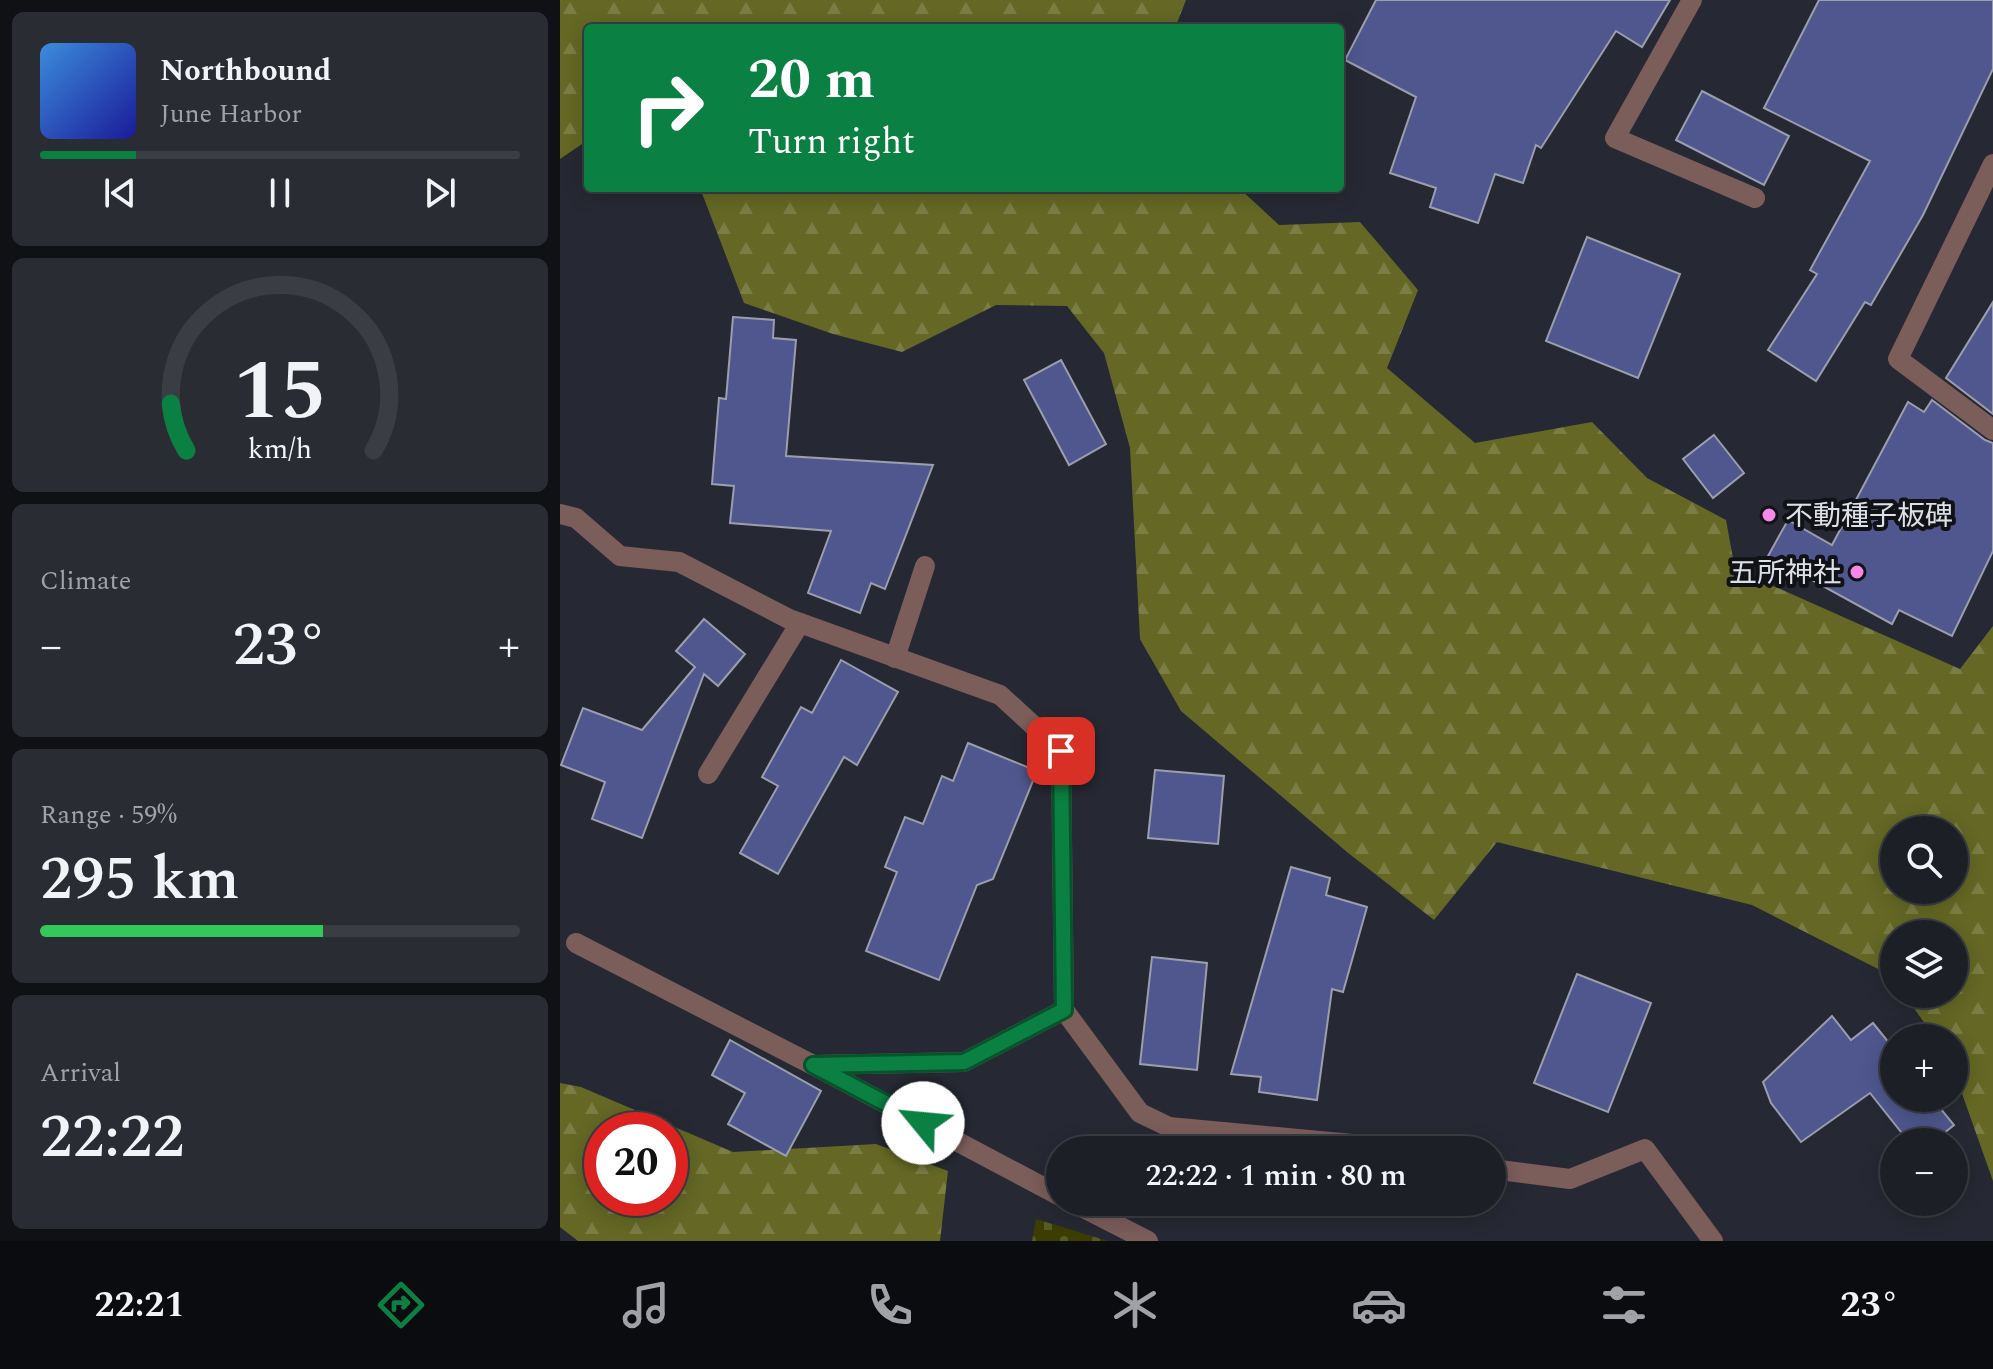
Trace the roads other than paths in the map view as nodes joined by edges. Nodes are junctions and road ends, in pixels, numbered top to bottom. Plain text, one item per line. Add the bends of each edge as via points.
1 (1692, 0) edge
2 (1993, 164) edge
3 (1755, 198) dead end
4 (1993, 430) edge
5 (560, 514) edge
6 (925, 566) dead end
7 (800, 623) junction
8 (895, 658) junction
9 (708, 774) dead end
10 (576, 943) dead end
11 (1064, 1010) junction
12 (813, 1065) junction
13 (1266, 1136) edge
14 (1506, 1171) edge
15 (1046, 1189) edge
16 (1099, 1216) edge
17 (1148, 1241) edge
18 (1713, 1241) edge

1 - 3 street via 1615,138
2 - 4 street via 1898,359
5 - 7 street via 576,518 620,556 679,562
6 - 8 street
7 - 8 street
7 - 9 street
8 - 11 street via 1000,695 1061,751
10 - 12 street
11 - 12 street via 964,1062
11 - 13 street via 1140,1113 1169,1127
12 - 15 street
14 - 18 street via 1570,1179 1645,1149
16 - 17 street

